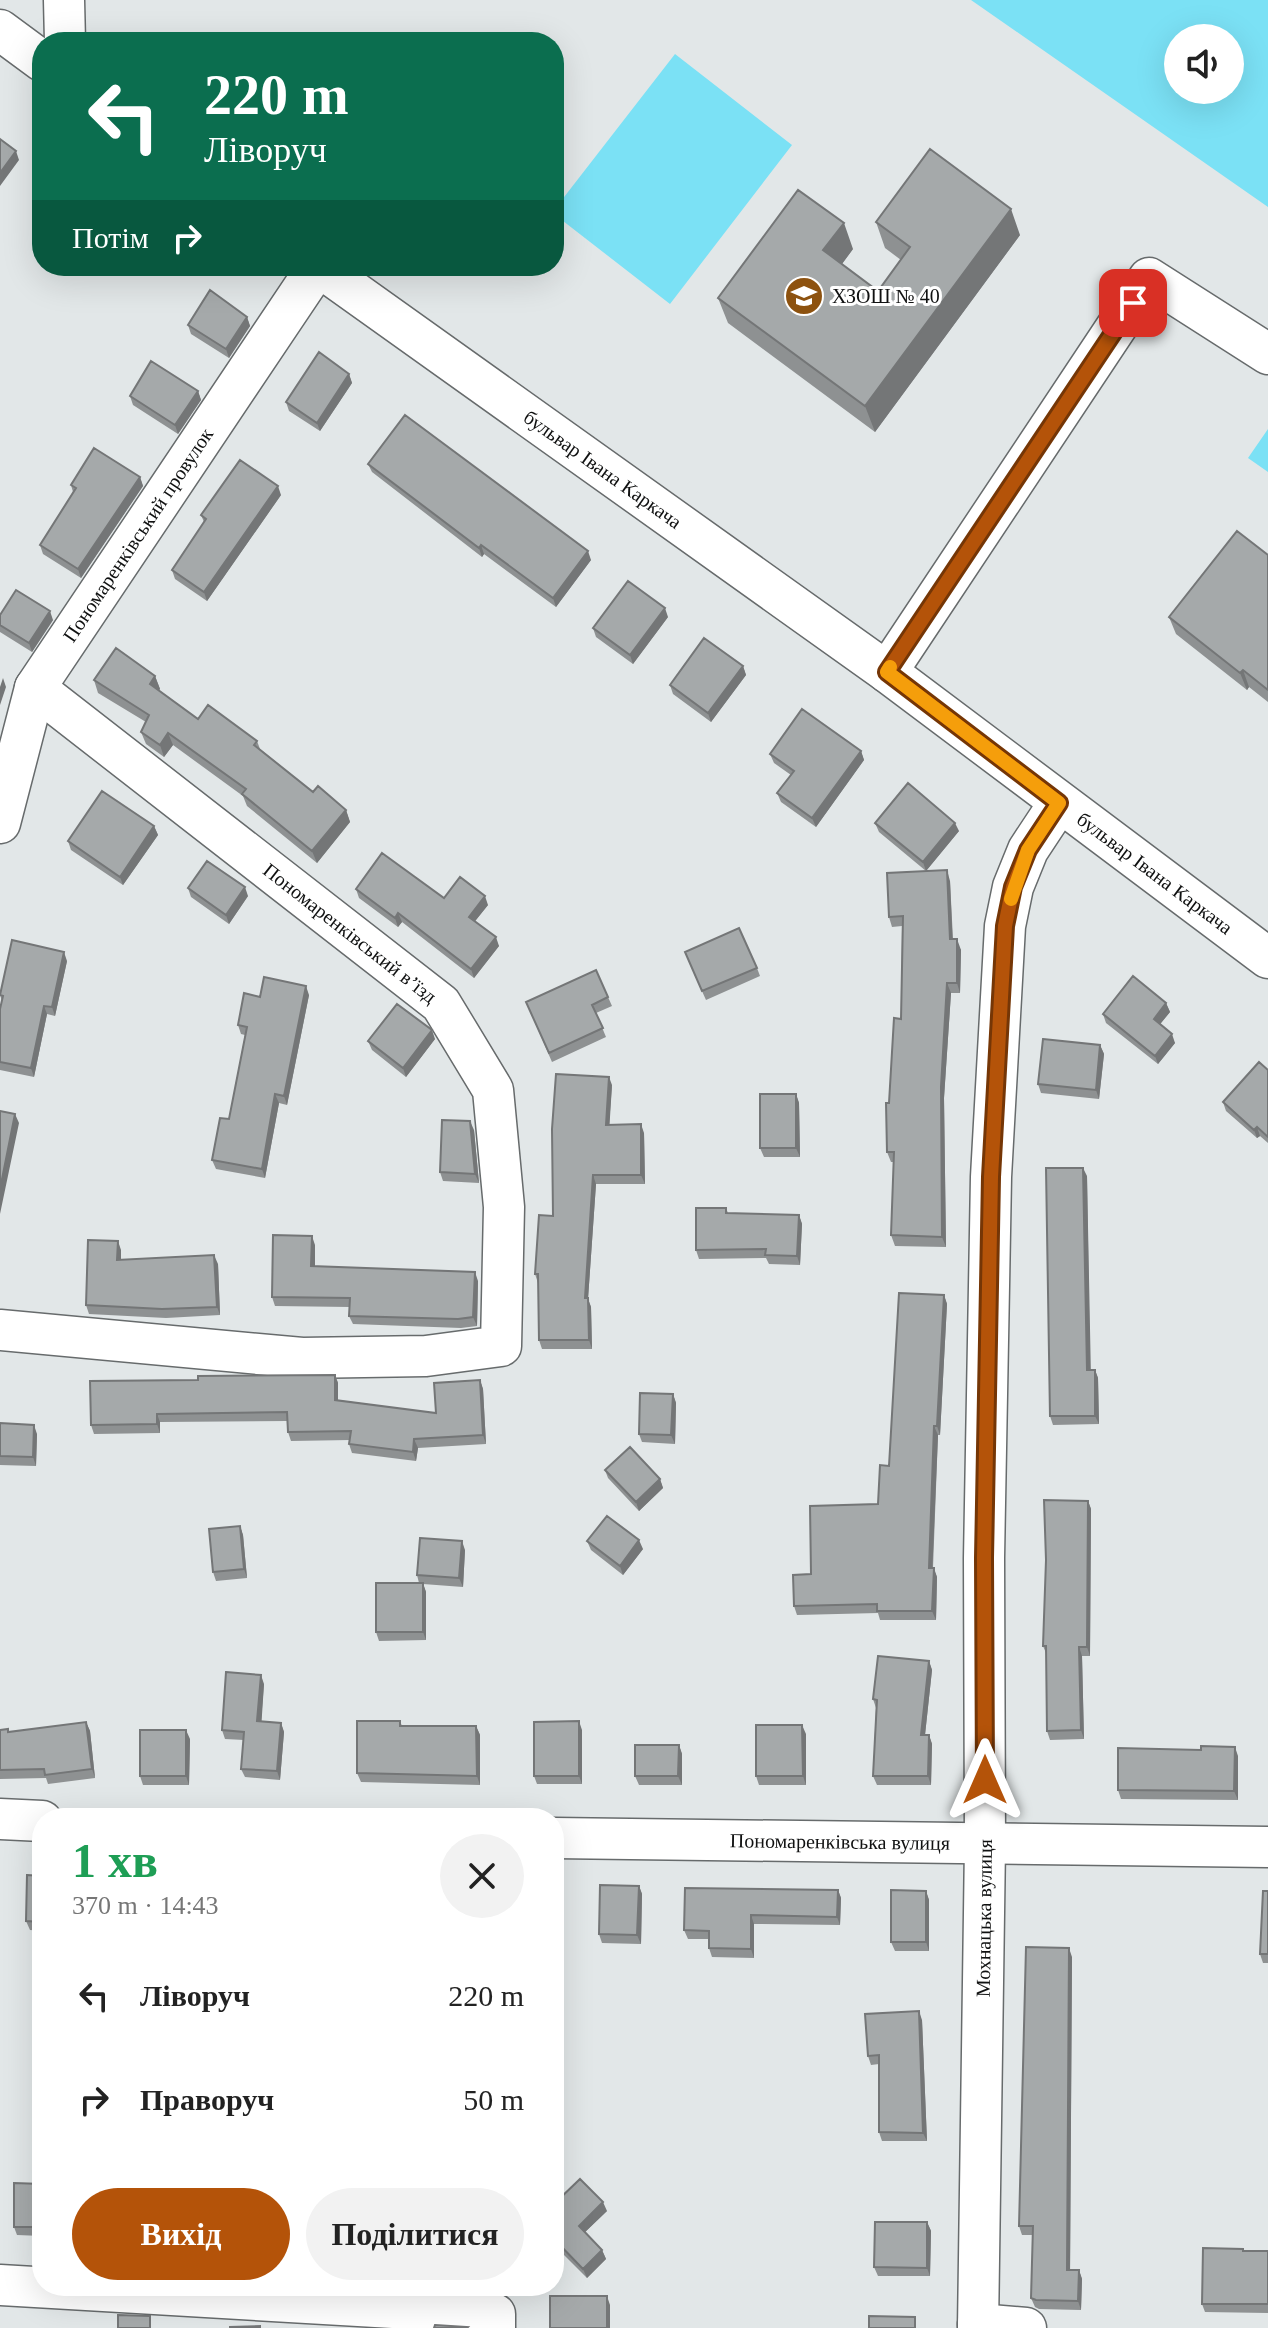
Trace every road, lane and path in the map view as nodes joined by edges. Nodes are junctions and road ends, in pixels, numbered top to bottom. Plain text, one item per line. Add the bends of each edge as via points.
1 (64, 0) edge
2 (0, 30) edge
3 (65, 32) edge
4 (32, 54) edge
5 (311, 276) edge
6 (332, 276) edge
7 (1268, 354) edge
8 (887, 672) junction
9 (35, 688) junction
10 (1059, 803) junction
11 (0, 823) edge
12 (1268, 958) edge
13 (0, 1330) edge
14 (0, 1819) edge
15 (32, 1821) edge
16 (564, 1838) edge
17 (985, 1844) junction
18 (1268, 1847) edge
19 (0, 2285) edge
20 (32, 2287) edge
21 (188, 2296) edge
22 (978, 2326) edge
23 (495, 2328) edge
24 (1026, 2328) edge

1 - 3 street
2 - 4 street
5 - 9 street, Пономаренківський провулок
6 - 8 street, бульвар Івана Каркача
7 - 8 street via 1149,278
8 - 10 street, бульвар Івана Каркача
9 - 11 street, Пономаренківський провулок
9 - 13 street, Пономаренківський в’їзд via 441,1004 493,1090 504,1207 501,1346 426,1356 302,1358
10 - 12 street, бульвар Івана Каркача
10 - 17 street, Мохнацька вулиця via 1028,850 1005,926 991,1177
14 - 15 street
16 - 17 street, Пономаренківська вулиця
17 - 18 street, Пономаренківська вулиця
17 - 22 street, Мохнацька вулиця
19 - 20 street
21 - 23 street via 495,2314
22 - 24 street

